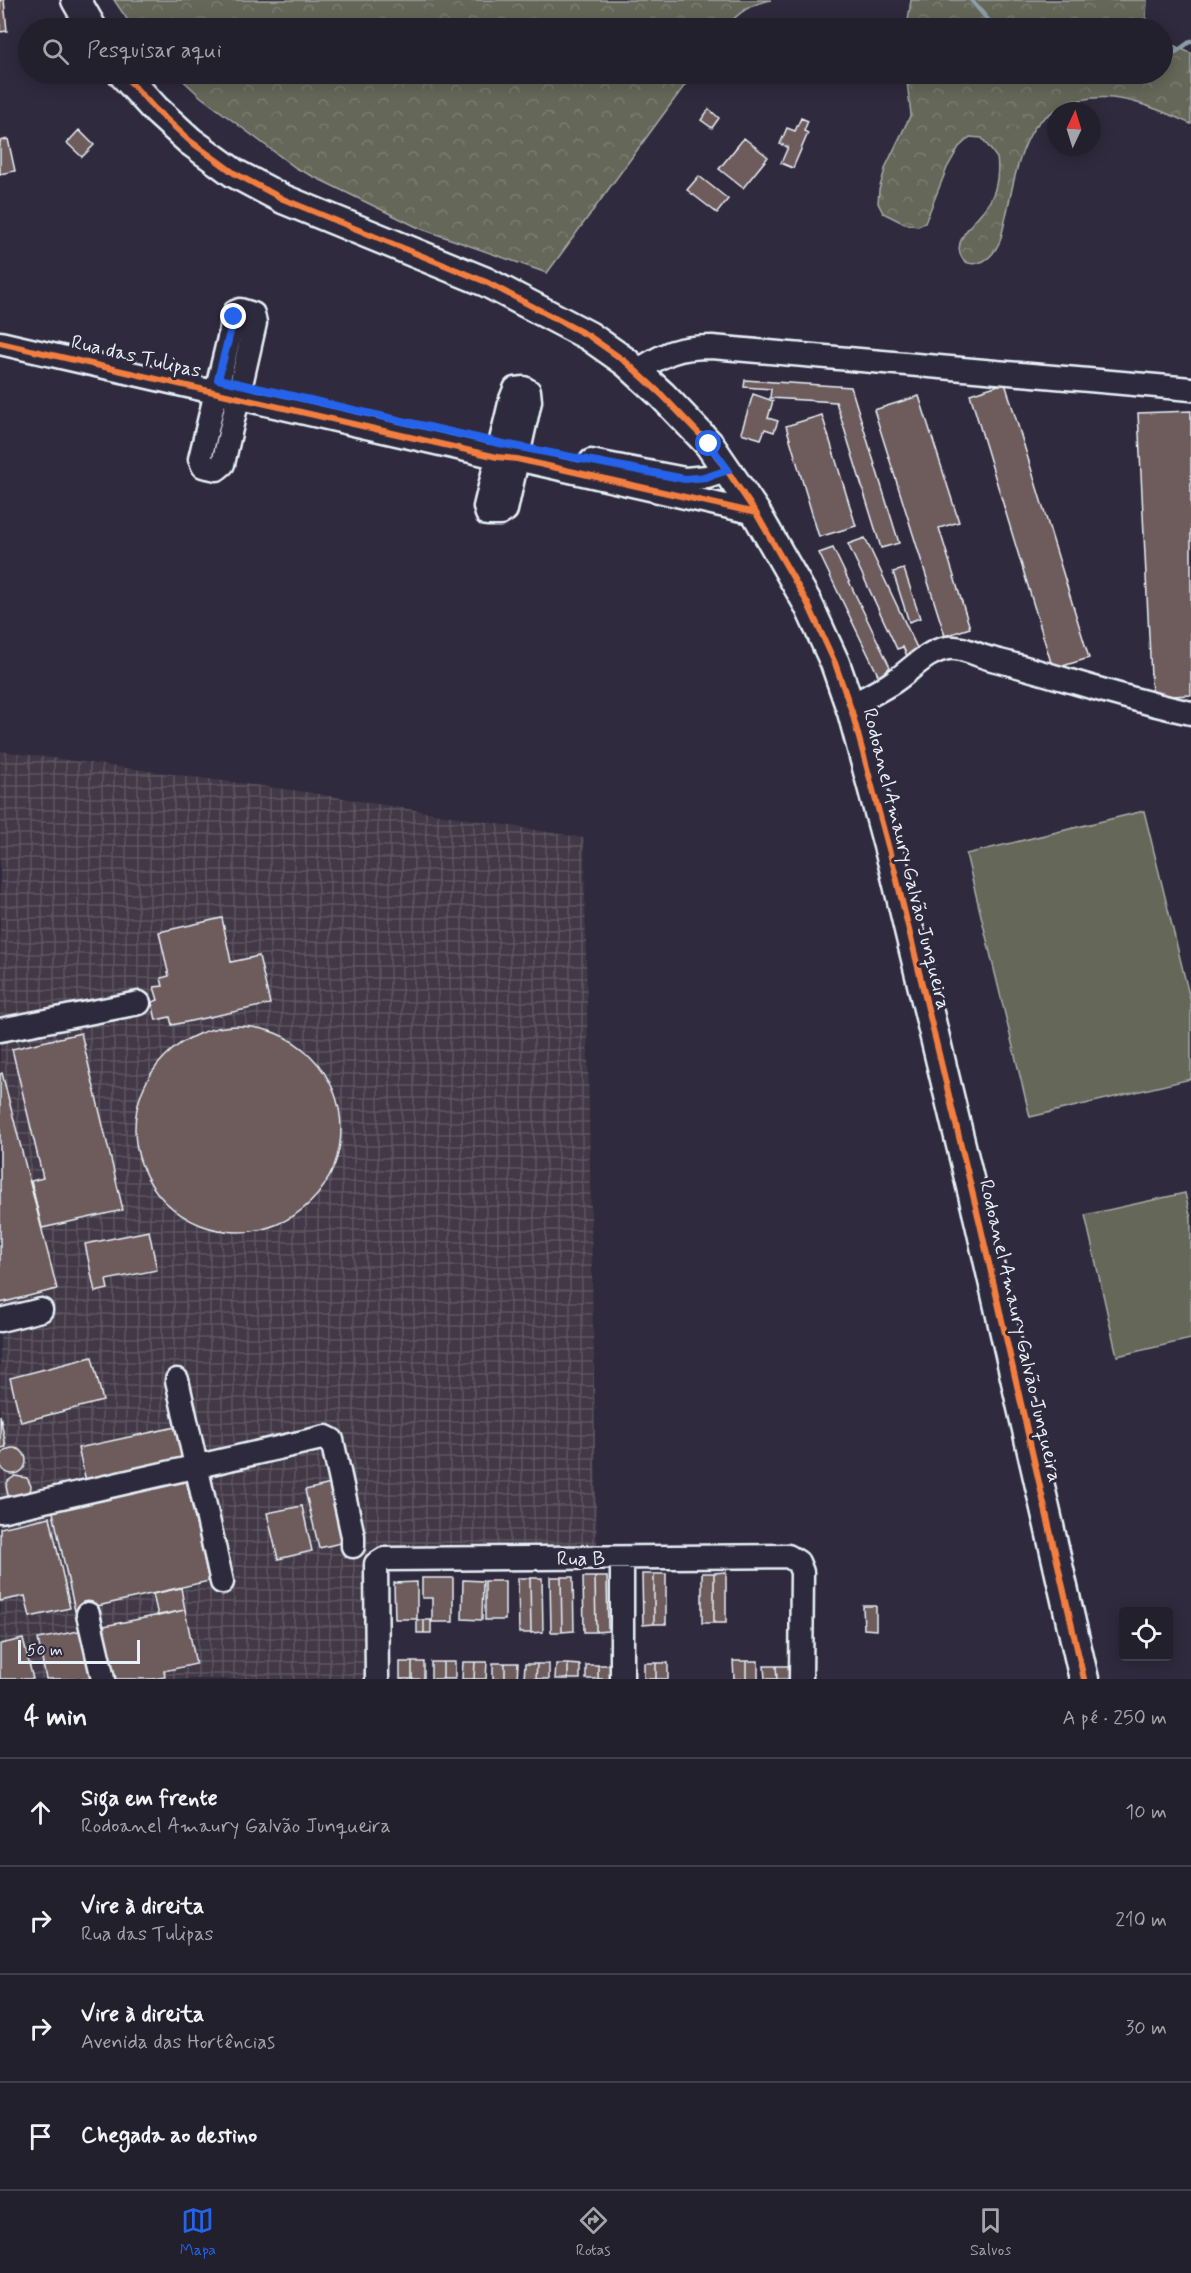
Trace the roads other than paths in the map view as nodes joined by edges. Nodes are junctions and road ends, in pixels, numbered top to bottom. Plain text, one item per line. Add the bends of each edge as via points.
1 (76, 0) edge
2 (86, 18) edge
3 (132, 84) edge
4 (0, 330) edge
5 (0, 343) edge
6 (637, 371) junction
7 (228, 388) junction
8 (1191, 389) edge
9 (508, 451) junction
10 (205, 463) dead end
11 (728, 470) junction
12 (756, 513) junction
13 (850, 706) junction
14 (1191, 713) edge
15 (139, 1003) dead end
16 (0, 1030) edge
17 (41, 1310) dead end
18 (0, 1320) edge
19 (177, 1380) dead end
20 (195, 1467) junction
21 (0, 1511) edge
22 (353, 1546) dead end
23 (622, 1559) junction
24 (222, 1582) dead end
25 (88, 1614) dead end
26 (103, 1679) edge
27 (377, 1679) edge
28 (622, 1679) edge
29 (801, 1679) edge
30 (1084, 1679) edge

1 - 2 main road
3 - 6 main road, Rodoanel Amaury Galvão Junqueira via 190,141 234,173 283,199 486,282 589,336
4 - 7 street, Rua das Tulipas
5 - 7 street, Rua das Tulipas
6 - 8 street via 676,350 712,347
6 - 11 main road, Rodoanel Amaury Galvão Junqueira via 709,444
7 - 9 street, Rua das Tulipas
7 - 10 street
9 - 11 street, Rua das Tulipas via 685,479
9 - 12 street, Rua das Tulipas
11 - 12 main road, Rodoanel Amaury Galvão Junqueira
12 - 13 main road, Rodoanel Amaury Galvão Junqueira via 808,604
13 - 14 street via 933,653 960,648 1141,703
13 - 30 main road, Rodoanel Amaury Galvão Junqueira via 894,868 980,1224
15 - 16 street
17 - 18 street
19 - 20 street
20 - 21 street
20 - 22 street via 330,1438
20 - 24 street
23 - 27 street, Rua B via 384,1559 376,1564
23 - 28 street
23 - 29 street, Rua B via 788,1556 798,1562 802,1572
25 - 26 street

